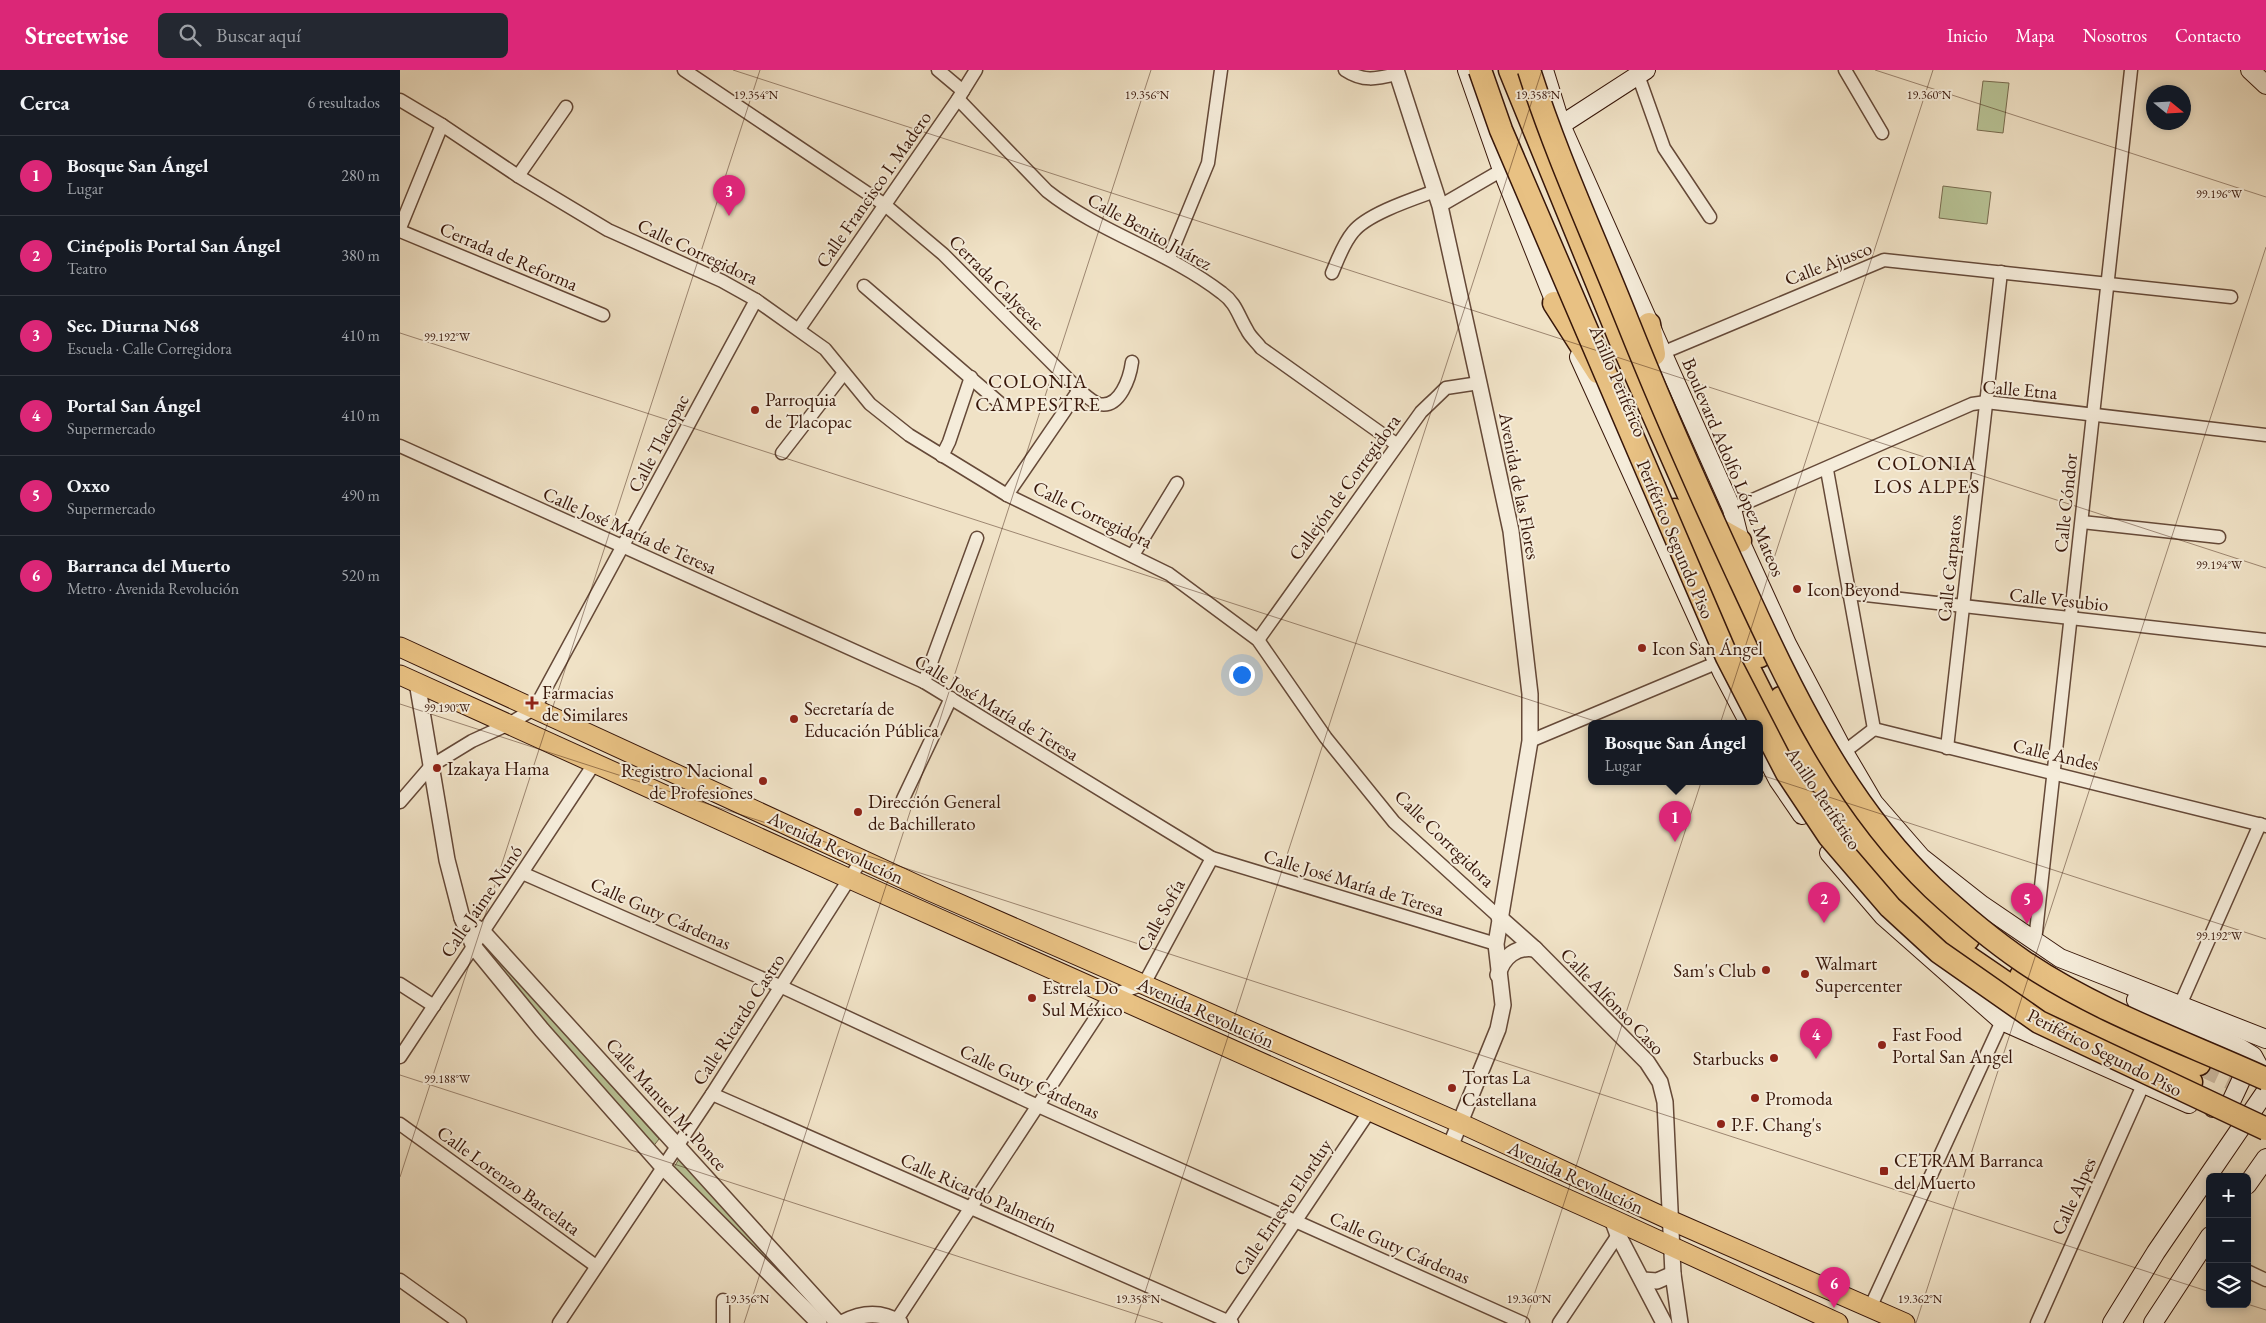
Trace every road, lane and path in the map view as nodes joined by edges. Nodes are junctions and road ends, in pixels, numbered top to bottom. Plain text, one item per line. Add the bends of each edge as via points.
1 (684, 70) edge
2 (938, 70) edge
3 (976, 70) edge
4 (1221, 70) edge
5 (1345, 70) edge
6 (1467, 70) edge
7 (1480, 70) edge
8 (1488, 70) edge
9 (1510, 70) edge
10 (1529, 70) edge
11 (1544, 70) edge
12 (1845, 70) edge
13 (2131, 70) edge
14 (2250, 70) edge
15 (1396, 72) edge
16 (1642, 73) edge
17 (2266, 85) edge
18 (961, 95) junction
19 (400, 100) edge
20 (566, 107) dead end
21 (442, 125) junction
22 (1561, 125) junction
23 (1882, 133) dead end
24 (1502, 170) junction
25 (518, 176) junction
26 (1435, 191) junction
27 (885, 205) junction
28 (1440, 206) junction
29 (1710, 217) dead end
30 (400, 229) edge
31 (1169, 258) junction
32 (2001, 272) junction
33 (1332, 274) dead end
34 (2108, 285) junction
35 (864, 286) dead end
36 (2231, 298) dead end
37 (756, 300) junction
38 (1554, 303) junction
39 (603, 315) dead end
40 (1649, 324) joint
41 (798, 329) junction
42 (1658, 354) junction
43 (1132, 362) dead end
44 (844, 373) junction
45 (971, 377) junction
46 (1479, 382) junction
47 (1079, 390) junction
48 (1986, 402) junction
49 (1002, 405) dead end
50 (2094, 415) junction
51 (2266, 435) edge
52 (1396, 444) junction
53 (400, 446) edge
54 (782, 453) dead end
55 (1650, 454) junction
56 (942, 456) junction
57 (1827, 470) junction
58 (1177, 483) dead end
59 (1007, 495) junction
60 (1732, 509) junction
61 (1699, 518) junction
62 (2082, 522) junction
63 (2219, 537) dead end
64 (977, 538) dead end
65 (1740, 540) junction
66 (624, 548) junction
67 (1133, 555) junction
68 (1848, 593) junction
69 (1964, 607) junction
70 (2072, 619) junction
71 (1258, 640) junction
72 (2266, 640) edge
73 (400, 647) edge
74 (1709, 666) dead end
75 (408, 679) edge
76 (924, 682) junction
77 (951, 698) junction
78 (535, 708) junction
79 (1746, 720) edge
80 (1759, 720) edge
81 (509, 724) junction
82 (1763, 727) edge
83 (1874, 729) junction
84 (1530, 741) junction
85 (1948, 748) junction
86 (1763, 751) edge
87 (1834, 751) junction
88 (594, 764) junction
89 (432, 766) junction
90 (2054, 772) junction
91 (903, 799) dead end
92 (400, 802) edge
93 (2263, 825) edge
94 (1921, 857) junction
95 (1212, 858) junction
96 (862, 859) junction
97 (522, 873) junction
98 (850, 879) junction
99 (1870, 901) junction
100 (1922, 908) junction
101 (1499, 917) junction
102 (462, 918) junction
103 (483, 932) junction
104 (1518, 932) junction
105 (2035, 940) junction
106 (1496, 944) junction
107 (474, 947) junction
108 (1536, 949) junction
109 (2060, 958) junction
110 (1498, 975) junction
111 (400, 984) edge
112 (1144, 984) junction
113 (782, 987) junction
114 (1110, 996) junction
115 (2180, 1005) junction
116 (434, 1006) junction
117 (2002, 1021) junction
118 (2266, 1039) edge
119 (2253, 1056) junction
120 (400, 1057) edge
121 (2195, 1073) tunnel mouth
122 (2266, 1079) edge
123 (2143, 1085) junction
124 (2266, 1091) edge
125 (712, 1094) junction
126 (1038, 1106) junction
127 (2266, 1108) edge
128 (2203, 1110) junction
129 (1369, 1112) junction
130 (1460, 1123) junction
131 (400, 1124) edge
132 (2240, 1127) junction
133 (2266, 1129) edge
134 (2266, 1138) edge
135 (678, 1145) junction
136 (1450, 1147) junction
137 (2266, 1158) edge
138 (664, 1167) junction
139 (2251, 1179) edge
140 (2266, 1180) edge
141 (2251, 1189) edge
142 (970, 1208) junction
143 (1295, 1220) junction
144 (1670, 1220) junction
145 (1615, 1227) junction
146 (1672, 1246) junction
147 (2206, 1246) edge
148 (596, 1266) junction
149 (2251, 1273) edge
150 (1673, 1274) junction
151 (400, 1280) edge
152 (1643, 1280) junction
153 (2266, 1280) edge
154 (723, 1300) dead end
155 (1870, 1308) junction
156 (898, 1322) edge
157 (1229, 1322) edge
158 (460, 1323) edge
159 (559, 1323) edge
160 (723, 1323) edge
161 (819, 1323) edge
162 (838, 1323) edge
163 (842, 1323) edge
164 (1212, 1323) edge
165 (1523, 1323) edge
166 (1559, 1323) edge
167 (1664, 1323) edge
168 (1680, 1323) edge
169 (1838, 1323) edge
170 (1905, 1323) edge
171 (2037, 1323) edge
172 (2112, 1323) edge
173 (2153, 1323) edge

1 - 27 street, Cerrada Calyecac
2 - 18 street, Calle Benito Juárez
3 - 18 street, Calle Francisco I. Madero
4 - 31 street via 1208,163
5 - 15 street via 1367,80
6 - 24 main road
7 - 80 highway, Periférico Segundo Piso, bridge via 1501,130 1727,657
8 - 55 highway, Anillo Periférico
9 - 61 highway, Anillo Periférico via 1620,339
10 - 87 highway, bridge via 1570,182 1652,383 1779,663
11 - 22 main road
12 - 23 street
13 - 34 street, Calle Cóndor
14 - 17 main road
15 - 26 street, Avenida de las Flores
16 - 22 main road
16 - 29 street via 1664,148
18 - 27 street, Calle Francisco I. Madero
18 - 31 street, Calle Benito Juárez via 1047,191 1063,204
19 - 21 street, Calle Corregidora
20 - 25 street
21 - 25 street, Calle Corregidora
21 - 30 street
22 - 40 main road
24 - 28 street
24 - 38 main road
25 - 37 street, Calle Corregidora via 608,230 722,281
26 - 28 street, Avenida de las Flores
26 - 33 street via 1368,220 1354,230
27 - 41 street, Calle Francisco I. Madero
27 - 47 street, Cerrada Calyecac via 943,254
28 - 46 street, Avenida de las Flores
30 - 39 street, Cerrada de Reforma
31 - 52 street, Calle Benito Juárez via 1223,293 1236,306 1247,331 1261,348
32 - 34 street, Calle Ajusco
32 - 42 street, Calle Ajusco via 1884,260
32 - 48 street, Calle Carpatos
34 - 36 street, Calle Ajusco
34 - 50 street, Calle Cóndor
35 - 45 street
37 - 41 street, Calle Corregidora
37 - 66 street, Calle Tlacopac
38 - 55 highway
38 - 79 main road
40 - 42 highway
41 - 44 street, Calle Corregidora via 825,349
42 - 60 main road, Boulevard Adolfo López Mateos
42 - 87 highway, bridge via 1733,539
43 - 47 street, Cerrada Calyecac via 1129,381 1114,401 1106,405 1096,403
44 - 54 street
44 - 56 street, Calle Corregidora via 870,404
45 - 49 street
45 - 56 street
46 - 52 street, Callejón de Corregidora via 1446,388 1421,412
46 - 84 street, Avenida de las Flores via 1511,531 1530,694
47 - 59 street
48 - 50 street, Calle Etna
48 - 57 street, Calle Etna via 1972,404
48 - 69 street, Calle Carpatos
50 - 51 street, Calle Etna
50 - 62 street, Calle Cóndor
52 - 71 street, Callejón de Corregidora
53 - 66 street, Calle José María de Teresa
55 - 100 highway, Anillo Periférico via 1740,651 1798,766 1840,829
56 - 59 street, Calle Corregidora
57 - 60 street, Calle Etna
57 - 68 street
58 - 67 street
59 - 67 street, Calle Corregidora
60 - 65 main road, Boulevard Adolfo López Mateos
61 - 65 highway
61 - 100 highway, Anillo Periférico via 1754,644 1812,759 1915,890
62 - 63 street
62 - 70 street, Calle Cóndor
64 - 76 street
65 - 87 main road, Boulevard Adolfo López Mateos
66 - 76 street, Calle José María de Teresa
66 - 78 street, Calle Tlacopac
67 - 71 street, Calle Corregidora via 1169,574
68 - 69 street, Calle Vesubio
68 - 83 street
69 - 70 street, Calle Vesubio
69 - 85 street, Calle Carpatos
70 - 72 street, Calle Vesubio
70 - 90 street, Calle Cóndor
71 - 101 street, Calle Corregidora via 1326,738 1394,822
73 - 78 main road, Avenida Revolución
74 - 84 street
75 - 81 main road, Avenida Revolución
75 - 89 street
76 - 77 street, Calle José María de Teresa
77 - 91 street
77 - 95 street, Calle José María de Teresa
78 - 81 street, Calle Tlacopac
78 - 96 main road, Avenida Revolución
81 - 88 main road, Avenida Revolución
81 - 89 street, Calle Tlacopac via 472,741
82 - 133 highway, Periférico Segundo Piso, bridge via 1787,774 1829,836 1890,907 1939,952 2040,1022
83 - 85 street, Calle Andes
83 - 87 street
84 - 101 street, Avenida de las Flores
85 - 90 street, Calle Andes
86 - 99 main road via 1778,780 1820,842
87 - 94 main road, Boulevard Adolfo López Mateos
87 - 122 highway, bridge via 1865,810 1932,887 2024,962 2120,1014
88 - 97 street, Calle Jaime Nunó
88 - 98 main road, Avenida Revolución
89 - 92 street, Calle Tlacopac
89 - 102 street via 447,860
90 - 93 street, Calle Andes
90 - 105 street, Calle Cóndor
93 - 115 street
94 - 100 highway
94 - 105 main road, Boulevard Adolfo López Mateos via 1982,905
95 - 106 street, Calle José María de Teresa
95 - 112 street, Calle Sofía
96 - 98 street, Calle Ricardo Castro
96 - 112 main road, Avenida Revolución
97 - 103 street, Calle Jaime Nunó
97 - 113 street, Calle Guty Cárdenas
98 - 113 street, Calle Ricardo Castro
98 - 114 main road, Avenida Revolución
99 - 100 highway
99 - 117 main road via 1931,960
100 - 121 highway, Anillo Periférico via 1949,944 2047,1011
101 - 104 street, Calle Alfonso Caso
101 - 106 street
102 - 103 street, Calle Manuel M. Ponce
102 - 107 street
103 - 107 street, Calle Jaime Nunó
103 - 135 street, Calle Manuel M. Ponce
104 - 106 street via 1512,941
104 - 108 street, Calle Alfonso Caso
105 - 109 main road, Boulevard Adolfo López Mateos
106 - 110 street
107 - 116 street, Calle Jaime Nunó
107 - 138 street via 542,1030
108 - 110 street via 1514,951 1503,961
108 - 144 street, Calle Alfonso Caso via 1647,1062 1660,1082 1665,1102
109 - 115 main road, Boulevard Adolfo López Mateos
109 - 119 main road via 2095,981
110 - 130 street via 1503,1005 1498,1029
111 - 116 street
112 - 114 street
112 - 130 main road, Avenida Revolución
113 - 125 street, Calle Ricardo Castro
113 - 126 street, Calle Guty Cárdenas
114 - 126 street
114 - 129 main road, Avenida Revolución
115 - 118 main road, Boulevard Adolfo López Mateos
116 - 120 street, Calle Jaime Nunó
117 - 123 main road
117 - 155 street
119 - 122 main road
119 - 128 main road via 2229,1106
123 - 128 main road
123 - 171 street, Calle Alpes
124 - 132 main road
125 - 135 street, Calle Ricardo Castro
125 - 142 street, Calle Ricardo Palmerín
126 - 142 street
126 - 143 street, Calle Guty Cárdenas
127 - 132 main road
128 - 132 main road
129 - 136 main road, Avenida Revolución
129 - 143 street, Calle Ernesto Elorduy
130 - 136 street
130 - 144 main road, Avenida Revolución
131 - 148 street, Calle Lorenzo Barcelata
132 - 134 main road
132 - 172 main road
135 - 138 street, Calle Ricardo Castro
135 - 162 street, Calle Manuel M. Ponce
136 - 145 main road, Avenida Revolución
137 - 139 main road
138 - 148 street, Calle Ricardo Castro
138 - 161 street
140 - 141 main road
142 - 156 street
142 - 157 street, Calle Ricardo Palmerín
143 - 157 street, Calle Ernesto Elorduy
143 - 165 street, Calle Guty Cárdenas
144 - 146 street, Calle Alfonso Caso
144 - 155 main road, Avenida Revolución
145 - 146 main road, Avenida Revolución
145 - 152 street
145 - 166 street
146 - 150 street, Calle Alfonso Caso
146 - 169 main road, Avenida Revolución
147 - 173 main road
148 - 159 street, Calle Ricardo Castro
149 - 153 street
150 - 152 street via 1657,1281
150 - 168 street, Calle Alfonso Caso
151 - 158 street
152 - 167 street
154 - 160 street
155 - 170 main road, Avenida Revolución
156 - 163 street via 873,1314 855,1316
157 - 164 street

